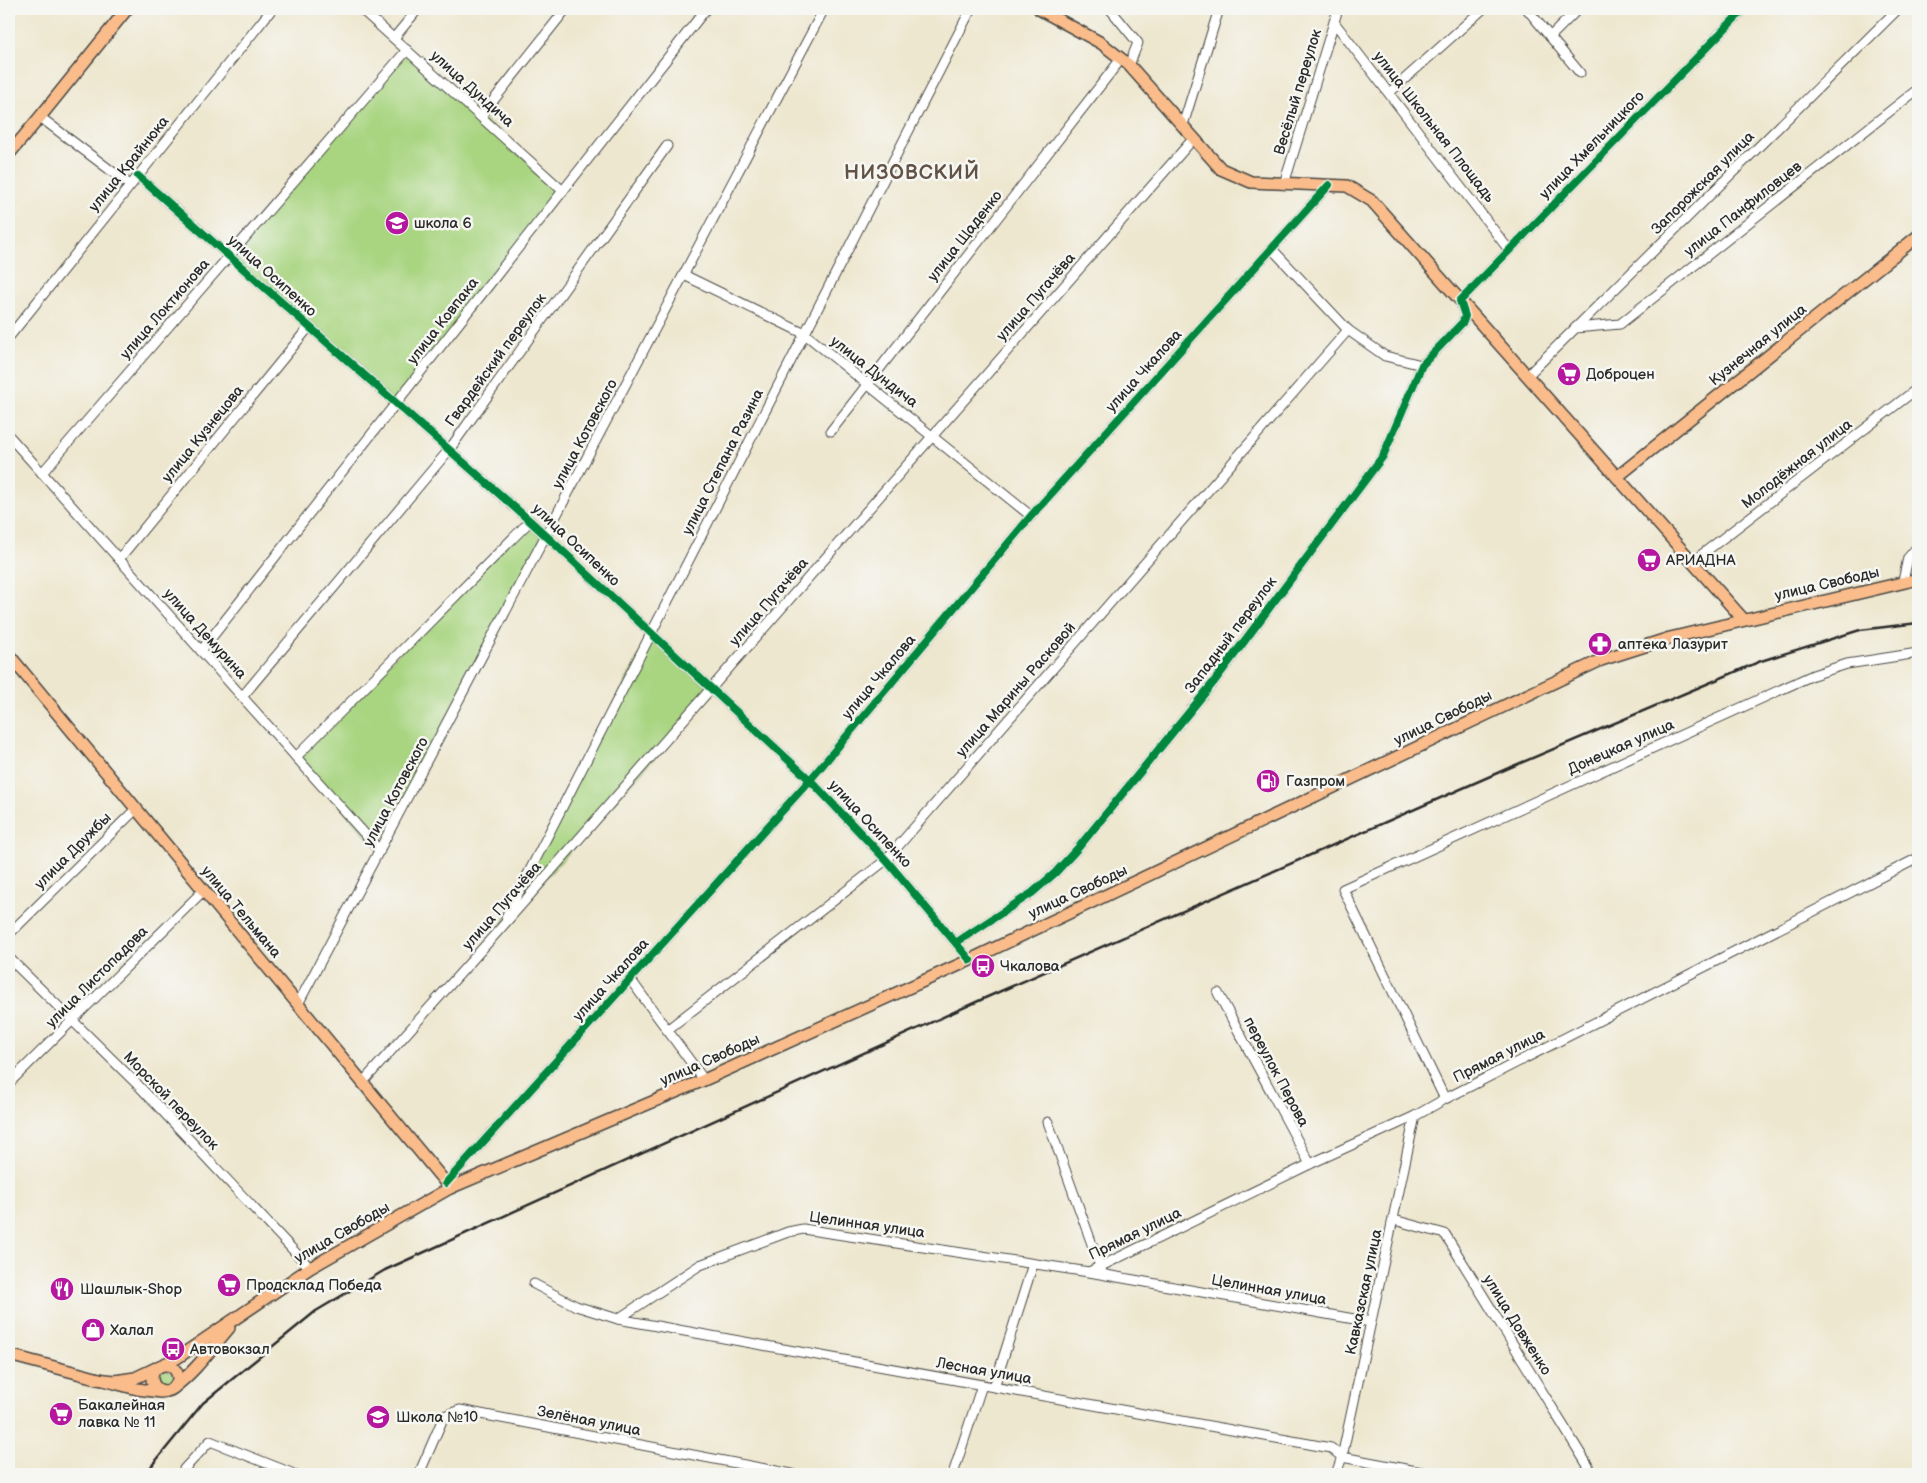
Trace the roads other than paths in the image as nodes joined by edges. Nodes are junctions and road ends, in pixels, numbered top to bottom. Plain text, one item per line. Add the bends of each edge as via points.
1 (126, 9) edge
2 (272, 9) edge
3 (361, 9) edge
4 (418, 9) edge
5 (566, 9) edge
6 (706, 9) edge
7 (824, 9) edge
8 (971, 9) edge
9 (1039, 9) edge
10 (1110, 9) edge
11 (1219, 9) edge
12 (1338, 9) edge
13 (1483, 9) edge
14 (1527, 9) edge
15 (1578, 9) edge
16 (1744, 9) edge
17 (1898, 9) edge
18 (1334, 22) junction
19 (1550, 37) junction
20 (394, 38) junction
21 (407, 50) junction
22 (1125, 62) junction
23 (1580, 73) dead end
24 (1918, 89) edge
25 (1389, 93) junction
26 (480, 116) junction
27 (40, 117) junction
28 (1183, 125) junction
29 (1194, 138) junction
30 (666, 146) dead end
31 (9, 154) edge
32 (138, 176) junction
33 (1284, 184) junction
34 (130, 185) junction
35 (1329, 185) junction
36 (563, 191) junction
37 (1918, 236) edge
38 (1272, 250) junction
39 (1510, 250) junction
40 (229, 256) junction
41 (684, 275) junction
42 (1460, 301) junction
43 (309, 327) junction
44 (1575, 328) junction
45 (1348, 330) junction
46 (804, 334) junction
47 (9, 337) edge
48 (1422, 365) junction
49 (1527, 376) junction
50 (867, 383) junction
51 (1918, 388) edge
52 (396, 404) junction
53 (830, 431) dead end
54 (9, 436) edge
55 (933, 436) junction
56 (448, 450) junction
57 (42, 473) junction
58 (1617, 477) junction
59 (1031, 516) junction
60 (530, 521) junction
61 (546, 536) junction
62 (1918, 546) edge
63 (119, 559) junction
64 (1692, 562) junction
65 (1918, 579) edge
66 (1903, 581) junction
67 (1743, 619) junction
68 (650, 634) junction
69 (201, 651) junction
70 (1918, 653) edge
71 (9, 655) edge
72 (710, 689) junction
73 (242, 696) junction
74 (296, 757) junction
75 (810, 780) junction
76 (136, 809) junction
77 (380, 851) junction
78 (1918, 858) edge
79 (886, 860) junction
80 (204, 890) junction
81 (500, 929) junction
82 (9, 934) edge
83 (957, 942) junction
84 (9, 958) edge
85 (970, 960) junction
86 (630, 979) junction
87 (1218, 993) dead end
88 (298, 1004) junction
89 (72, 1021) junction
90 (667, 1030) junction
91 (704, 1080) junction
92 (363, 1082) junction
93 (9, 1084) edge
94 (1445, 1098) junction
95 (1415, 1116) junction
96 (1048, 1122) dead end
97 (1310, 1164) junction
98 (448, 1185) junction
99 (1394, 1220) junction
100 (1033, 1264) junction
101 (310, 1268) junction
102 (1102, 1271) junction
103 (1089, 1272) joint
104 (534, 1284) dead end
105 (253, 1307) junction
106 (618, 1319) junction
107 (1371, 1322) junction
108 (9, 1355) edge
109 (157, 1368) junction
110 (96, 1379) junction
111 (982, 1385) junction
112 (994, 1387) junction
113 (170, 1390) junction
114 (1342, 1457) junction
115 (182, 1474) edge
116 (294, 1474) edge
117 (419, 1474) edge
118 (792, 1474) edge
119 (952, 1474) edge
120 (1336, 1474) edge
121 (1432, 1474) edge
122 (1593, 1474) edge

1 - 27 main road
2 - 32 street, улица Крайнюка
3 - 20 street, улица Дундича
4 - 20 street
5 - 26 street
6 - 36 street, улица Ковпака
7 - 41 street, улица Котовского
8 - 46 street, улица Степана Разина
9 - 22 main road via 1101,43
10 - 22 street, улица Щаденко via 1138,43
11 - 28 street
12 - 18 street, Весёлый переулок
13 - 25 street
14 - 19 street
15 - 19 street
16 - 39 street, улица Хмельницкого
17 - 44 street, Запорожская улица
18 - 25 street, улица Школьная Площадь
18 - 33 street, Весёлый переулок
19 - 23 street
20 - 21 street, улица Дундича
21 - 26 street, улица Дундича
21 - 40 street, улица Локтионова
22 - 28 main road
22 - 50 street, улица Щаденко
24 - 44 street, улица Панфиловцев via 1620,324
25 - 39 street, улица Школьная Площадь
26 - 36 street, улица Дундича
27 - 31 main road
27 - 34 street
28 - 29 main road
29 - 33 main road via 1221,169 1251,182
29 - 55 street, улица Пугачёва
30 - 56 street, Гвардейский переулок
32 - 34 street, улица Крайнюка
32 - 40 street, улица Осипенко
33 - 35 main road
34 - 47 street, улица Крайнюка
35 - 38 street, улица Чкалова
35 - 42 main road via 1347,186 1372,202
36 - 52 street, улица Ковпака
37 - 58 main road, Кузнечная улица
38 - 45 street
38 - 59 street, улица Чкалова
39 - 42 street, улица Хмельницкого
40 - 43 street, улица Осипенко
40 - 57 street, улица Локтионова
41 - 46 street, улица Дундича
41 - 61 street, улица Котовского
42 - 48 street, Западный переулок via 1465,316 1463,322
42 - 49 main road
43 - 52 street, улица Осипенко
43 - 63 street, улица Кузнецова
44 - 49 street, Запорожская улица
45 - 48 street via 1385,356
45 - 79 street, улица Марины Расковой
46 - 50 street, улица Дундича
46 - 68 street, улица Степана Разина
48 - 83 street, Западный переулок via 1383,456 1214,683 1055,873
49 - 58 main road
50 - 53 street, улица Щаденко
50 - 55 street, улица Дундича
51 - 64 street, Молодёжная улица
52 - 56 street, улица Осипенко
52 - 69 street, улица Ковпака
54 - 57 street, улица Демурина
55 - 59 street, улица Дундича
55 - 72 street, улица Пугачёва
56 - 60 street, улица Осипенко
56 - 73 street, Гвардейский переулок
57 - 63 street, улица Демурина
58 - 64 main road
59 - 75 street, улица Чкалова
60 - 61 street, улица Осипенко
60 - 74 street
61 - 68 street, улица Осипенко
61 - 77 street, улица Котовского
62 - 66 street, улица Свободы via 1908,558
63 - 69 street, улица Демурина
64 - 67 main road
65 - 66 main road
66 - 67 main road, улица Свободы
67 - 85 main road, улица Свободы via 1601,660
68 - 72 street, улица Осипенко
68 - 81 street, улица Степана Разина
69 - 73 street, улица Демурина
70 - 94 street, Донецкая улица via 1847,664 1813,675 1342,889
71 - 76 main road, улица Тельмана
72 - 75 street, улица Осипенко
72 - 81 street, улица Пугачёва
73 - 74 street, улица Демурина
74 - 77 street, улица Демурина
75 - 79 street, улица Осипенко
75 - 86 street, улица Чкалова
76 - 80 main road, улица Тельмана
76 - 82 street, улица Дружбы
77 - 88 street, улица Котовского
78 - 94 street, Прямая улица
79 - 83 street, улица Осипенко
79 - 90 street, улица Марины Расковой
80 - 88 main road, улица Тельмана
80 - 89 street, улица Листопадова
81 - 92 street, улица Пугачёва
83 - 85 street, улица Осипенко
84 - 89 street, Морской переулок
85 - 91 main road, улица Свободы
86 - 90 street
86 - 98 street, улица Чкалова
87 - 97 street, переулок Перова
88 - 92 main road, улица Тельмана
89 - 93 street, улица Листопадова
89 - 101 street, Морской переулок via 139,1086
90 - 91 street
91 - 98 main road, улица Свободы
92 - 98 main road, улица Тельмана
94 - 95 street, Прямая улица
95 - 97 street, Прямая улица
95 - 99 street, Кавказская улица
96 - 102 street
97 - 102 street, Прямая улица
98 - 101 main road, улица Свободы
99 - 107 street, Кавказская улица
99 - 122 street, улица Довженко via 1445,1234
100 - 103 street, Целинная улица
100 - 106 street, Целинная улица via 803,1228 700,1265
100 - 112 street
101 - 105 main road, улица Свободы
102 - 103 street, Прямая улица
102 - 107 street, Целинная улица
104 - 106 street, Лесная улица via 576,1306
105 - 109 main road
105 - 113 main road via 194,1370
106 - 111 street, Лесная улица
107 - 114 street, Кавказская улица
108 - 110 main road
109 - 110 main road via 124,1381
109 - 113 main road via 152,1375 153,1383 158,1389
109 - 113 main road via 165,1366 176,1372 177,1381
110 - 113 main road via 137,1389
111 - 112 street, Лесная улица
111 - 119 street
112 - 114 street, Лесная улица via 1331,1448
114 - 120 street, Кавказская улица
114 - 121 street, Лесная улица
115 - 116 street via 210,1441
117 - 118 street, Зелёная улица via 444,1416 460,1410

